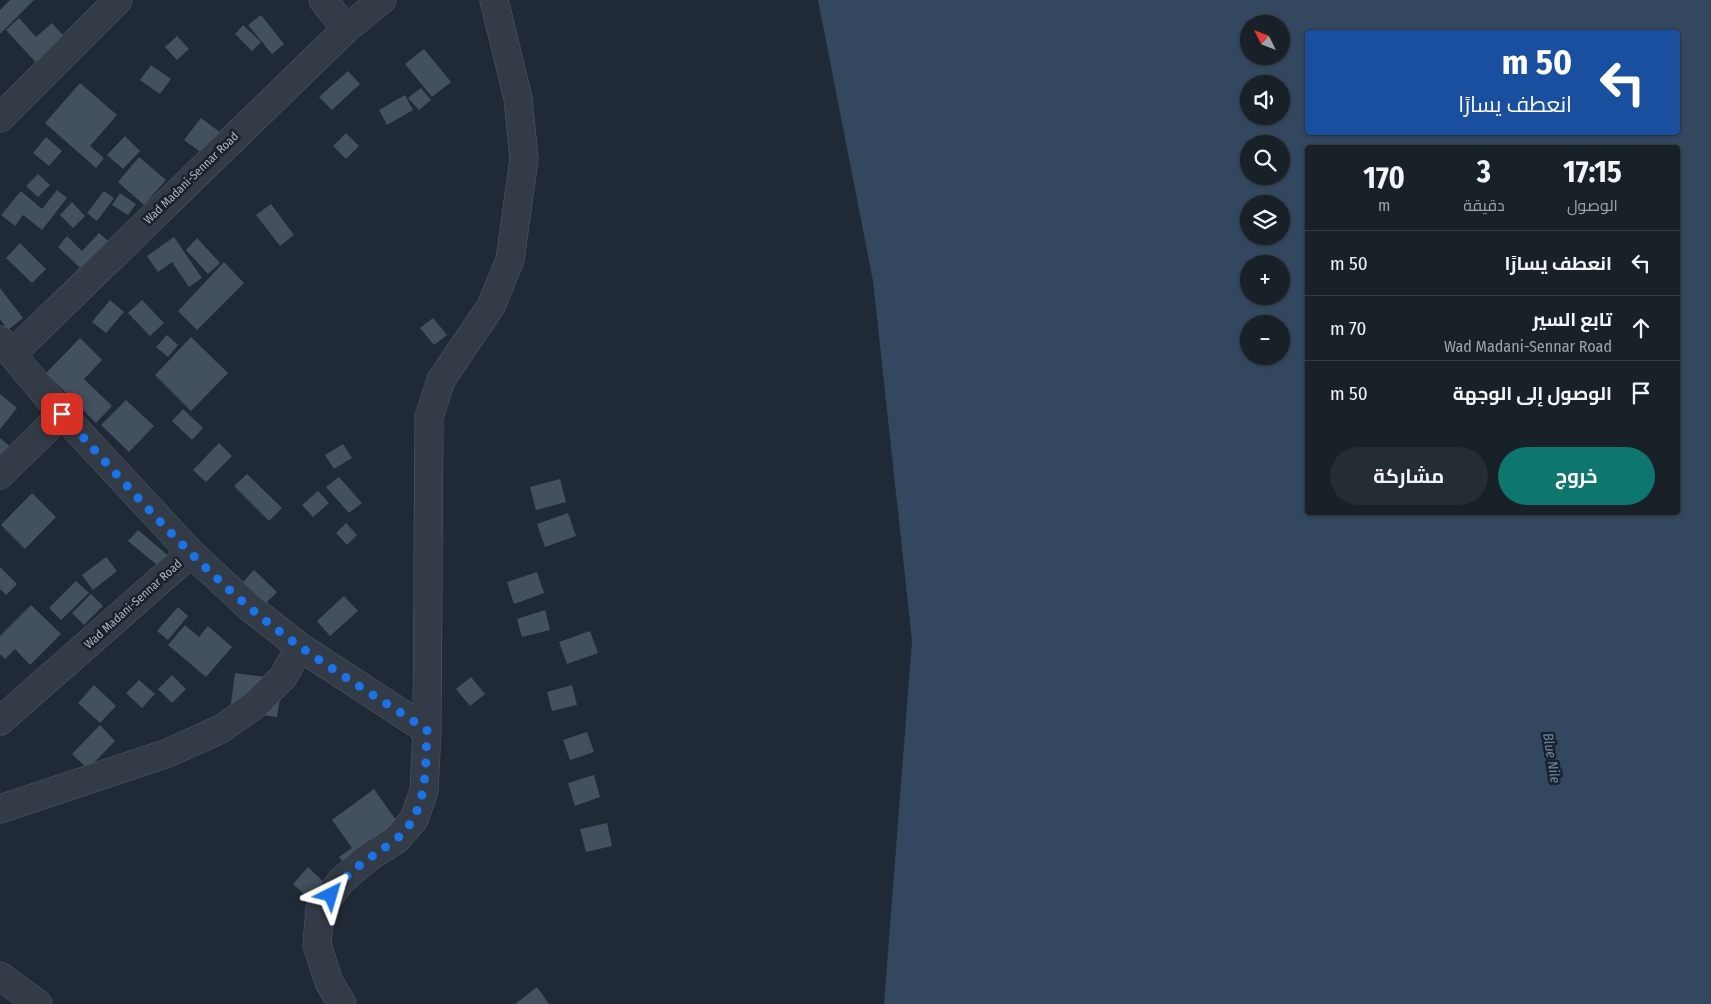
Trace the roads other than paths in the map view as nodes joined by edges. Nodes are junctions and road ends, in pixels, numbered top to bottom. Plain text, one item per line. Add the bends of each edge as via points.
1 (118, 0) edge
2 (323, 0) edge
3 (382, 0) edge
4 (494, 0) edge
5 (346, 29) junction
6 (0, 118) edge
7 (6, 347) edge
8 (62, 414) junction
9 (0, 475) edge
10 (191, 553) junction
11 (300, 647) junction
12 (0, 721) edge
13 (427, 730) junction
14 (0, 809) edge
15 (0, 976) edge
16 (38, 1004) edge
17 (342, 1004) edge

1 - 6 street
2 - 5 street
3 - 5 street, Wad Madani-Sennar Road
4 - 13 street via 518,98 524,159 510,260 491,306 441,380 429,417
5 - 7 street, Wad Madani-Sennar Road
7 - 8 street, Wad Madani-Sennar Road
8 - 9 street
8 - 10 street, Wad Madani-Sennar Road
10 - 11 street via 249,607
10 - 12 street, Wad Madani-Sennar Road
11 - 13 street
11 - 14 street via 283,677 255,705 221,729 168,753
13 - 17 street via 424,791 414,818 396,840 369,857 341,881 320,909 317,945 329,982
15 - 16 street

